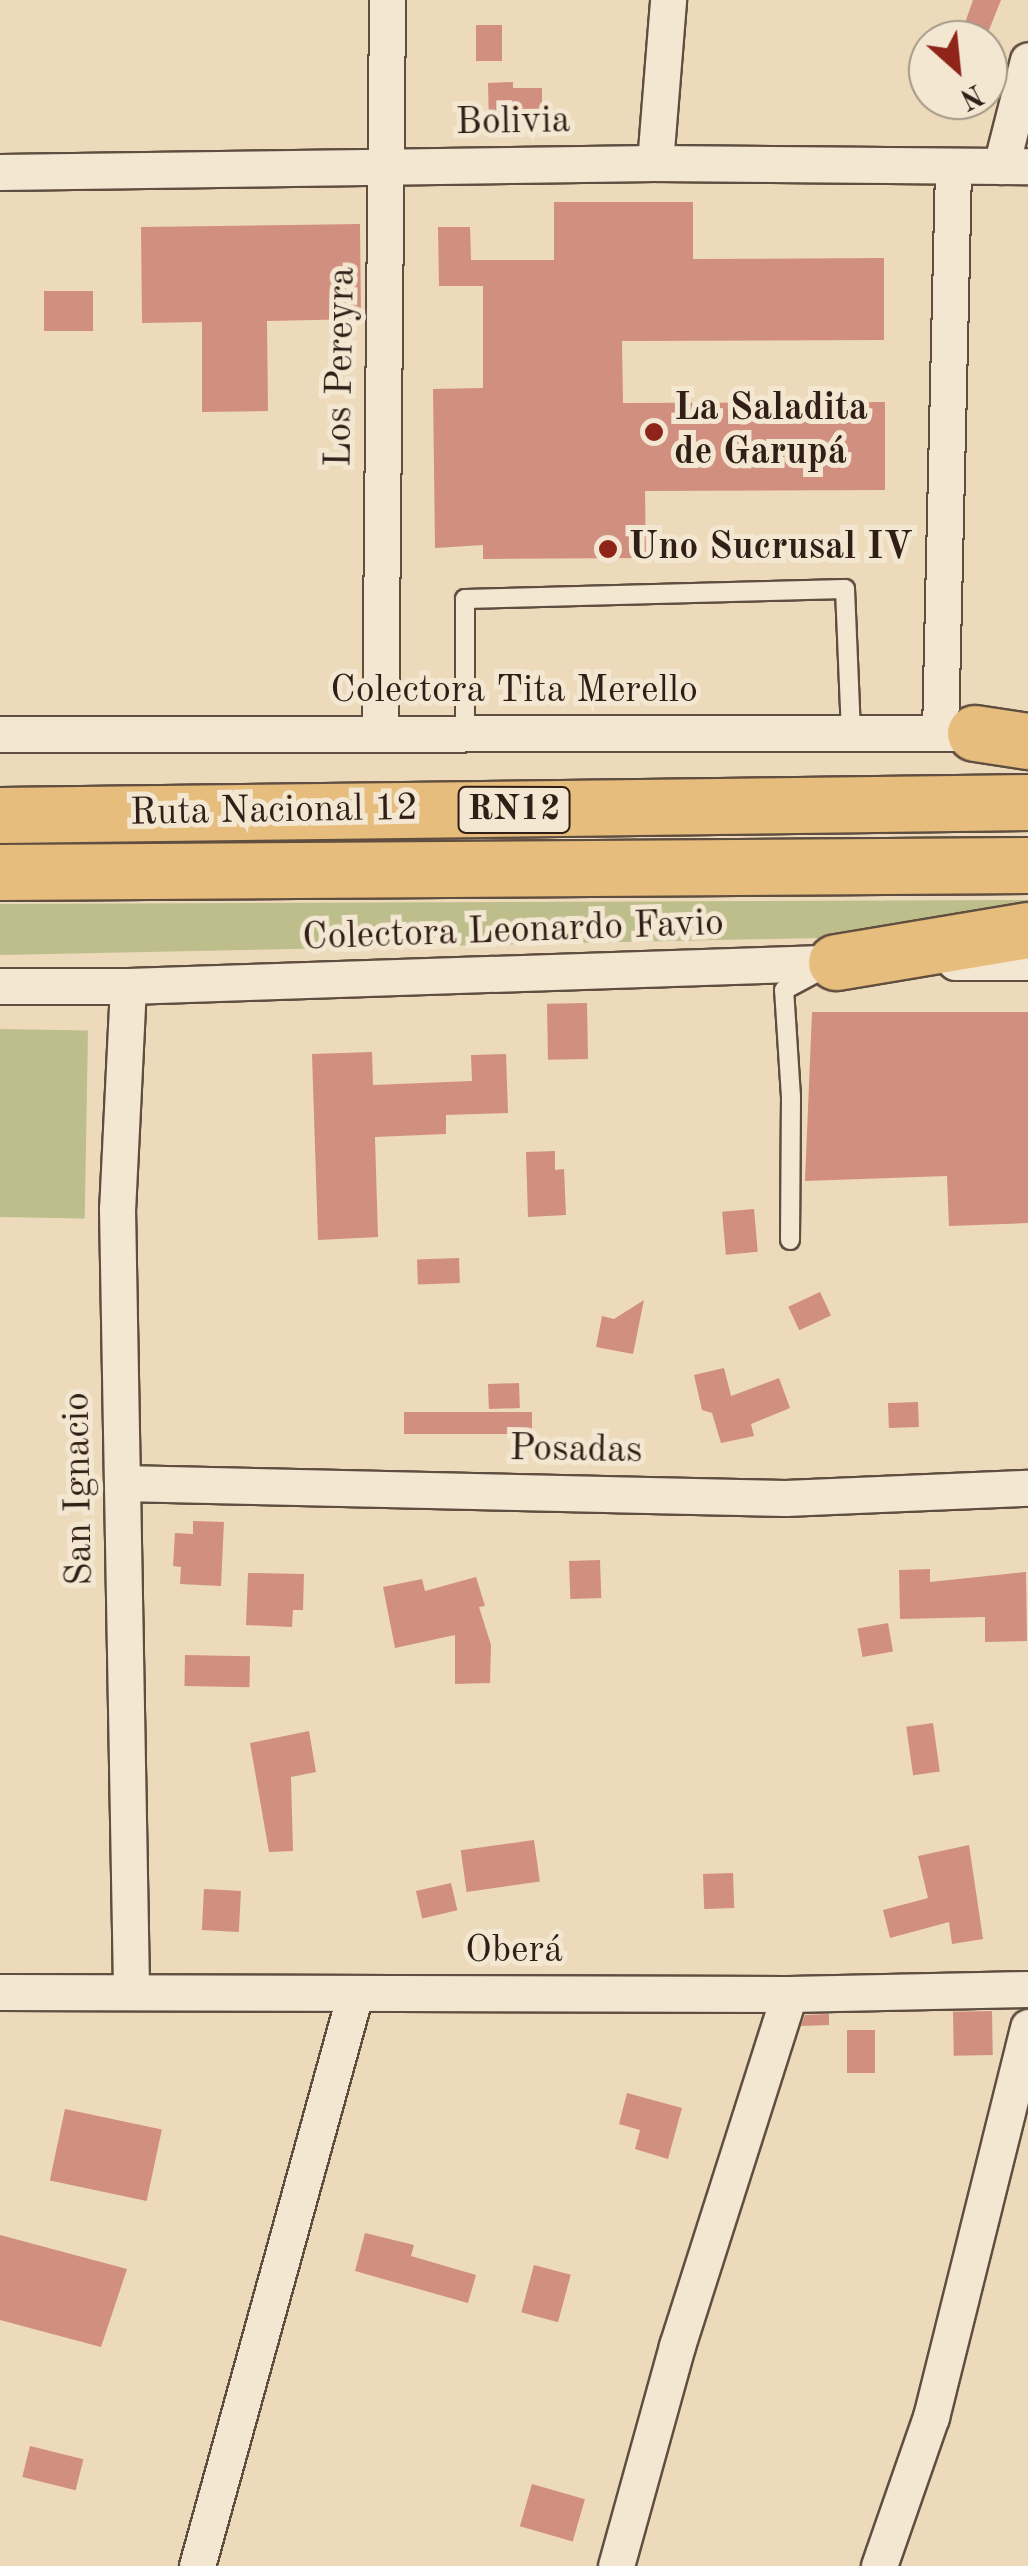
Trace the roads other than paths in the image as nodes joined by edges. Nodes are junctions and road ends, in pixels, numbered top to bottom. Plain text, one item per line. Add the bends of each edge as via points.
1 (386, 0) edge
2 (668, 0) edge
3 (1028, 60) edge
4 (654, 163) junction
5 (1015, 166) edge
6 (387, 167) junction
7 (953, 167) junction
8 (0, 172) edge
9 (1028, 732) edge
10 (957, 733) junction
11 (0, 734) edge
12 (380, 734) junction
13 (464, 734) junction
14 (852, 734) junction
15 (1028, 741) edge
16 (1028, 802) edge
17 (0, 815) edge
18 (1028, 865) edge
19 (0, 872) edge
20 (1028, 930) edge
21 (836, 962) junction
22 (1028, 962) edge
23 (0, 986) edge
24 (128, 986) junction
25 (790, 1240) dead end
26 (122, 1484) junction
27 (1028, 1488) edge
28 (1028, 1989) edge
29 (131, 1990) junction
30 (0, 1992) edge
31 (356, 1994) junction
32 (789, 1994) junction
33 (1028, 2027) edge
34 (198, 2566) edge
35 (616, 2566) edge
36 (879, 2566) edge

1 - 6 street, Los Pereyra
2 - 4 street
3 - 5 street
4 - 6 street, Bolivia
4 - 7 street, Bolivia
5 - 7 street, Bolivia
6 - 8 street, Bolivia
6 - 12 street, Los Pereyra
7 - 10 street
9 - 10 street, Colectora Tita Merello
10 - 14 street, Colectora Tita Merello
10 - 15 highway
11 - 12 street, Colectora Tita Merello
12 - 13 street, Colectora Tita Merello
13 - 14 street, Colectora Tita Merello
13 - 14 lane via 465,600 845,589
16 - 17 highway, Ruta Nacional 12 / RN12
18 - 19 highway, Ruta Nacional 12 / RN12
20 - 21 highway
21 - 22 street, Colectora Leonardo Favio
21 - 24 street, Colectora Leonardo Favio
21 - 25 lane via 784,990
23 - 24 street, Colectora Leonardo Favio
24 - 26 street, San Ignacio via 117,1208
26 - 27 street, Posadas via 785,1498
26 - 29 street, San Ignacio
28 - 32 street, Oberá
29 - 30 street, Oberá
29 - 31 street, Oberá
31 - 32 street, Oberá
31 - 34 street
32 - 35 street via 677,2346
33 - 36 street via 931,2417

